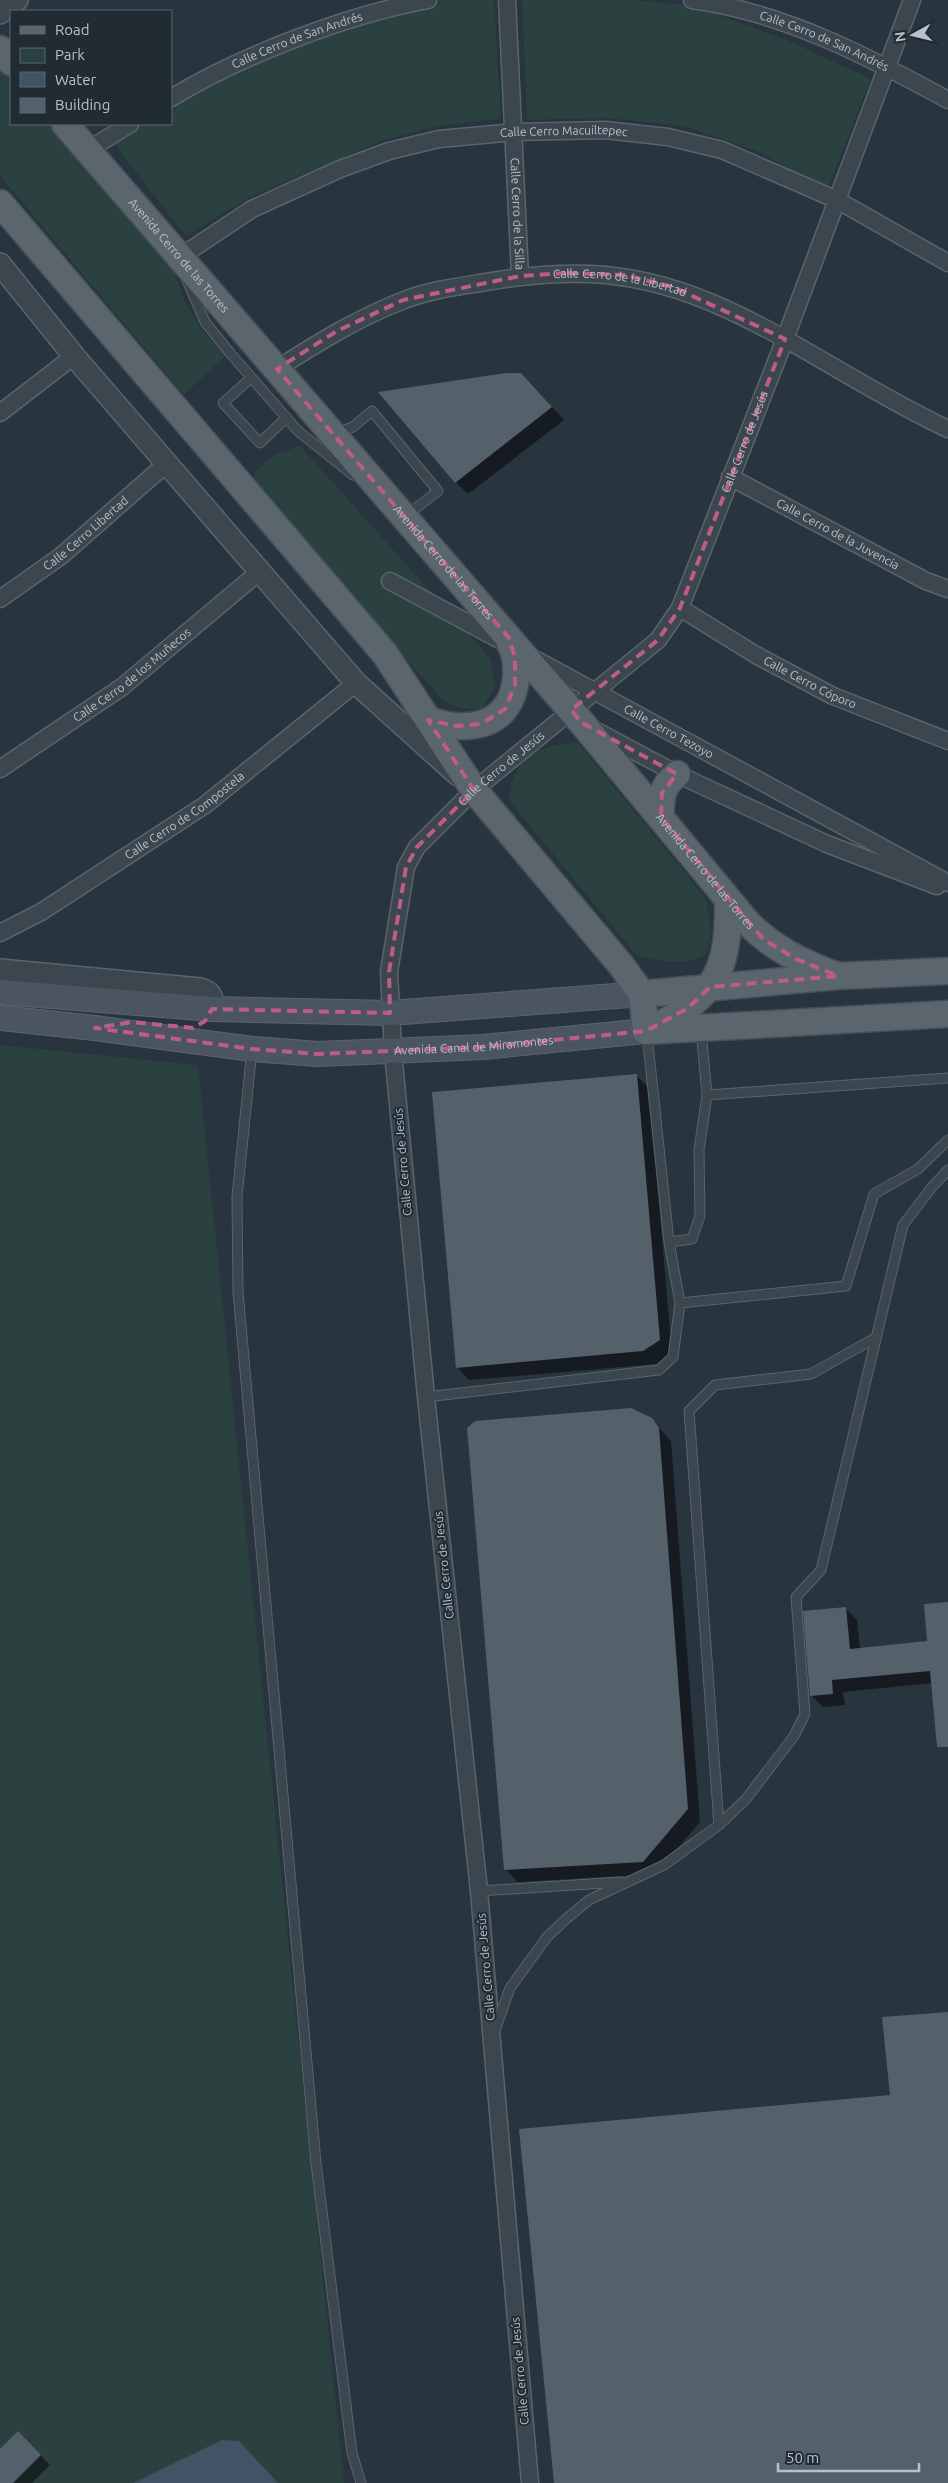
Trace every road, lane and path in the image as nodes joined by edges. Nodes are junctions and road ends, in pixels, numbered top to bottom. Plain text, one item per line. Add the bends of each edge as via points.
1 (18, 0) edge
2 (428, 0) edge
3 (507, 0) edge
4 (692, 0) edge
5 (912, 0) edge
6 (0, 13) edge
7 (0, 49) edge
8 (10, 61) edge
9 (887, 69) junction
10 (172, 97) edge
11 (948, 100) edge
12 (66, 125) edge
13 (128, 125) edge
14 (515, 132) junction
15 (88, 150) junction
16 (837, 200) junction
17 (0, 202) edge
18 (180, 257) junction
19 (948, 263) edge
20 (0, 264) edge
21 (520, 276) junction
22 (785, 339) junction
23 (74, 356) junction
24 (277, 369) junction
25 (251, 378) junction
26 (0, 413) edge
27 (286, 418) junction
28 (948, 430) edge
29 (333, 434) junction
30 (166, 464) junction
31 (730, 476) junction
32 (402, 514) junction
33 (259, 572) junction
34 (390, 581) dead end
35 (948, 589) edge
36 (0, 599) edge
37 (680, 608) junction
38 (505, 634) junction
39 (356, 683) junction
40 (577, 717) junction
41 (428, 720) junction
42 (948, 741) edge
43 (0, 769) edge
44 (677, 774) junction
45 (474, 790) junction
46 (661, 817) junction
47 (948, 883) edge
48 (948, 890) edge
49 (728, 901) junction
50 (0, 933) edge
51 (0, 970) edge
52 (948, 971) edge
53 (838, 976) junction
54 (710, 987) junction
55 (0, 992) edge
56 (642, 994) junction
57 (212, 1009) junction
58 (390, 1013) junction
59 (948, 1014) edge
60 (0, 1018) edge
61 (95, 1028) junction
62 (701, 1028) junction
63 (646, 1031) junction
64 (252, 1049) junction
65 (393, 1052) junction
66 (948, 1078) edge
67 (707, 1095) junction
68 (948, 1140) edge
69 (948, 1170) edge
70 (669, 1242) junction
71 (680, 1303) junction
72 (875, 1338) junction
73 (426, 1397) junction
74 (719, 1825) junction
75 (628, 1882) junction
76 (479, 1891) junction
77 (492, 2040) junction
78 (362, 2483) edge
79 (530, 2483) edge

1 - 6 street
2 - 10 street, Calle Cerro de San Andrés via 293,39
3 - 14 street, Calle Cerro de la Silla
4 - 9 street, Calle Cerro de San Andrés via 772,18
5 - 9 street, Calle Cerro de Jesús
7 - 8 main road
9 - 11 street, Calle Cerro de San Andrés
9 - 16 street, Calle Cerro de Jesús
12 - 15 main road, Avenida Cerro de las Torres
13 - 15 street
14 - 16 street, Calle Cerro Macuiltepec via 605,130 668,137 722,150
14 - 18 street, Calle Cerro Macuiltepec via 439,139 389,151 252,209
14 - 21 street, Calle Cerro de la Silla
15 - 18 main road, Avenida Cerro de las Torres
16 - 19 street, Calle Cerro Macuiltepec
16 - 22 street, Calle Cerro de Jesús
17 - 41 main road via 385,654
18 - 24 main road, Avenida Cerro de las Torres
18 - 25 lane via 188,285 205,322
20 - 23 street
21 - 22 street, Calle Cerro de la Libertad via 567,273 624,275 673,287
21 - 24 street, Calle Cerro de la Libertad via 403,300 337,331
22 - 28 street, Calle Cerro de la Libertad
22 - 31 street, Calle Cerro de Jesús
23 - 26 street
23 - 30 street
24 - 29 main road, Avenida Cerro de las Torres
25 - 27 lane
25 - 27 lane via 223,403 260,443
27 - 32 lane
29 - 32 main road, Avenida Cerro de las Torres
29 - 32 lane via 353,428 372,411 438,491
30 - 33 street
30 - 36 street, Calle Cerro Libertad via 61,556
31 - 35 street, Calle Cerro de la Juvencia
31 - 37 street, Calle Cerro de Jesús
32 - 38 main road, Avenida Cerro de las Torres
33 - 39 street
33 - 43 street, Calle Cerro de los Muñecos via 122,687
34 - 47 street, Calle Cerro Tezoyo
37 - 40 street, Calle Cerro de Jesús via 658,640
37 - 42 street, Calle Cerro Cóporo via 756,655 833,696
38 - 40 main road, Avenida Cerro de las Torres
38 - 41 main road via 515,658 516,671 511,698 504,709 495,718 468,726
39 - 45 street
39 - 50 street, Calle Cerro de Compostela via 205,805 41,912
40 - 44 street
40 - 45 street, Calle Cerro de Jesús
40 - 46 main road, Avenida Cerro de las Torres
41 - 45 main road
44 - 46 main road via 662,792
44 - 48 street via 827,844
45 - 56 main road
45 - 58 street, Calle Cerro de Jesús via 417,847 406,867 389,972
46 - 49 main road, Avenida Cerro de las Torres
49 - 53 main road, Avenida Cerro de las Torres via 763,939 796,959
49 - 54 main road via 728,946
51 - 57 street via 200,989 213,998
52 - 53 main road
53 - 54 main road
54 - 56 main road
54 - 63 main road via 688,1008
55 - 57 main road
56 - 58 main road
56 - 63 main road
57 - 58 main road
57 - 61 main road via 205,1021 193,1028 132,1022
58 - 65 street, Calle Cerro de Jesús
59 - 62 main road, Avenida Canal de Miramontes
60 - 61 main road, Avenida Canal de Miramontes
61 - 64 main road, Avenida Canal de Miramontes
62 - 63 main road, Avenida Canal de Miramontes
62 - 67 lane
63 - 65 main road, Avenida Canal de Miramontes
63 - 70 lane
64 - 65 main road, Avenida Canal de Miramontes via 318,1054
64 - 78 lane via 237,1197 239,1302 316,2163 352,2453
65 - 73 street, Calle Cerro de Jesús
66 - 67 lane
67 - 70 lane via 699,1150 700,1216 692,1239
68 - 71 lane via 918,1169 874,1194 846,1286
69 - 72 lane via 903,1225
70 - 71 lane
71 - 73 lane via 673,1357 659,1370
72 - 74 lane via 821,1570 796,1597 804,1714 794,1736 773,1766
72 - 74 lane via 811,1374 715,1385 689,1410
73 - 76 street, Calle Cerro de Jesús
74 - 75 lane via 664,1865
75 - 76 lane
75 - 77 lane via 589,1900 547,1938 510,1988
76 - 77 street, Calle Cerro de Jesús
77 - 79 street, Calle Cerro de Jesús

